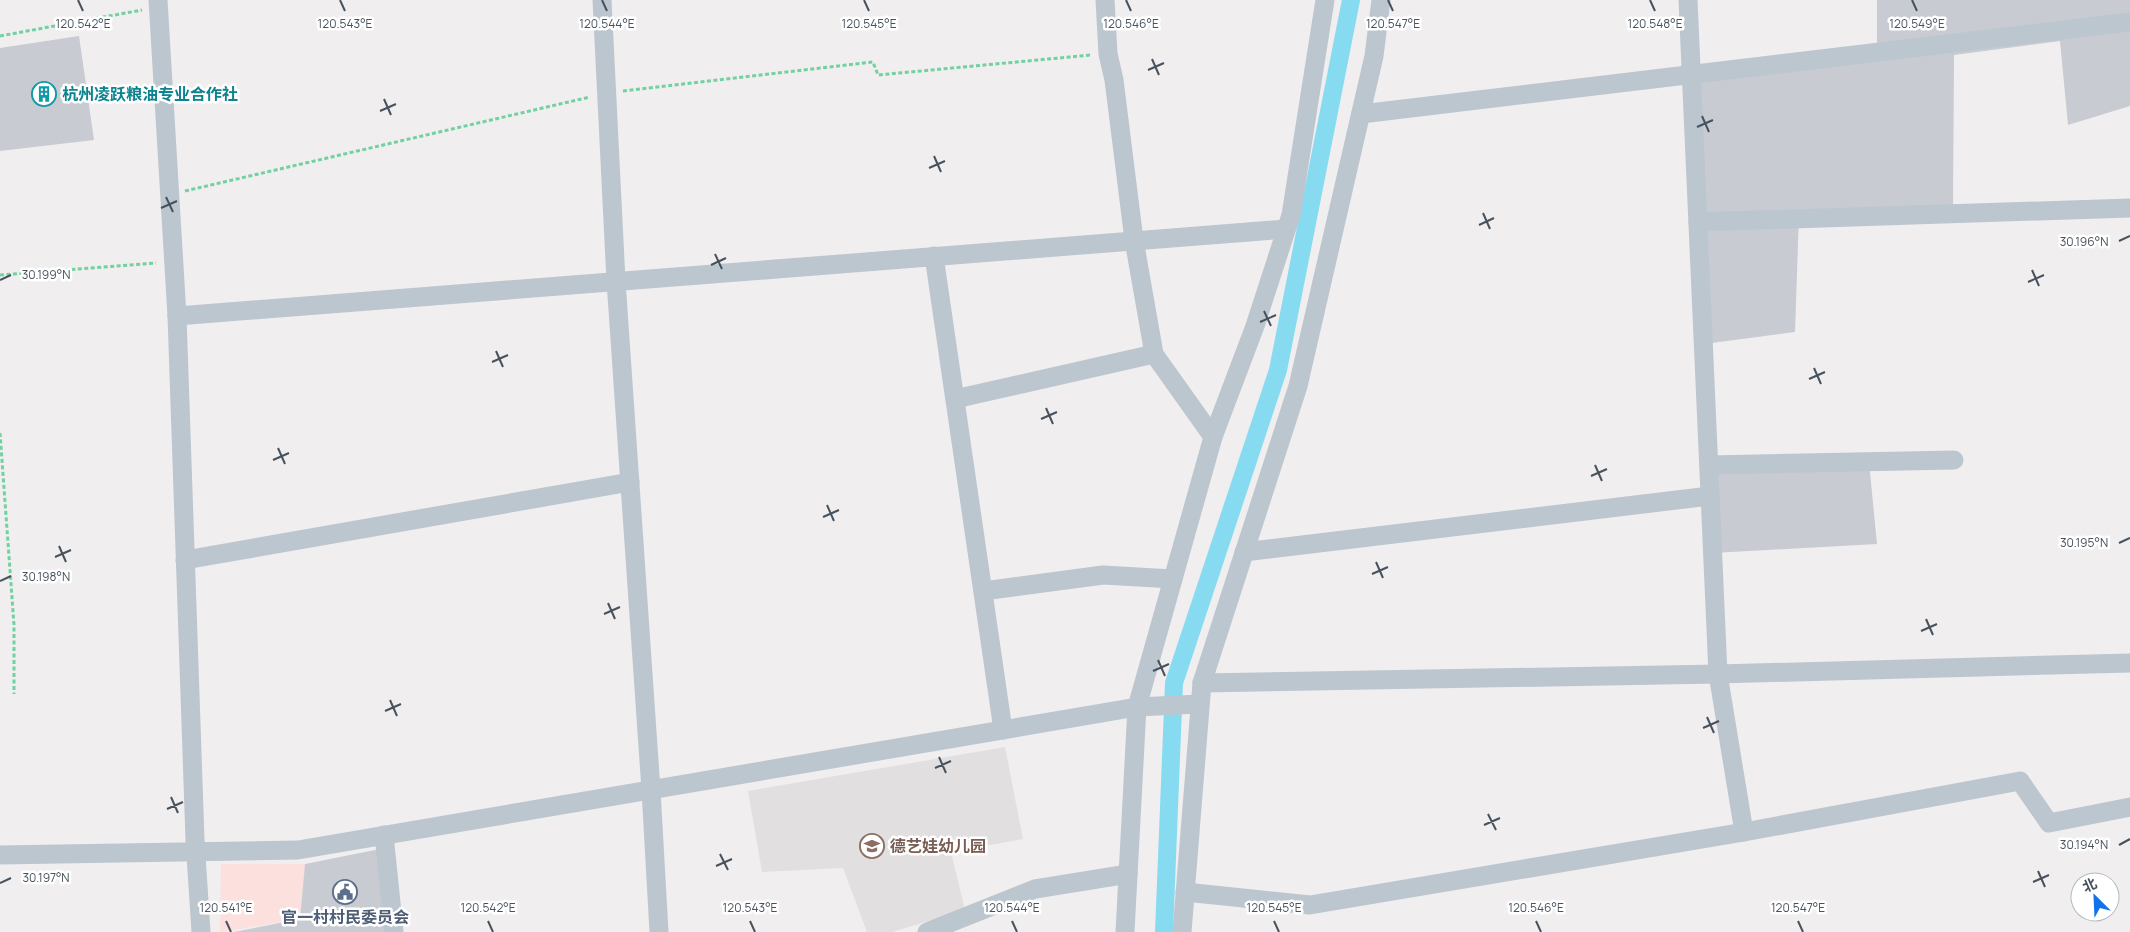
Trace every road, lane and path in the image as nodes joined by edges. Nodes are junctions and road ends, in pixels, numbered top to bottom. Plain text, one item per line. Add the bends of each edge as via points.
1 (602, 0) edge
2 (1105, 0) edge
3 (1324, 0) edge
4 (1381, 0) edge
5 (1688, 0) edge
6 (158, 3) edge
7 (2130, 22) edge
8 (0, 36) edge
9 (1108, 54) junction
10 (1692, 74) junction
11 (606, 93) junction
12 (1361, 114) junction
13 (169, 194) junction
14 (2130, 208) edge
15 (1698, 222) junction
16 (1286, 229) junction
17 (1134, 240) junction
18 (934, 256) junction
19 (173, 262) junction
20 (0, 275) edge
21 (616, 281) junction
22 (176, 316) junction
23 (1154, 354) junction
24 (955, 399) junction
25 (0, 434) edge
26 (1212, 437) junction
27 (1954, 460) dead end
28 (1709, 465) junction
29 (630, 482) junction
30 (1710, 496) junction
31 (1244, 552) junction
32 (185, 560) junction
33 (1173, 580) junction
34 (983, 591) junction
35 (2130, 663) edge
36 (1718, 674) junction
37 (1202, 683) junction
38 (14, 694) dead end
39 (1199, 704) junction
40 (1137, 707) junction
41 (1003, 730) junction
42 (651, 790) junction
43 (2130, 807) edge
44 (1744, 832) junction
45 (384, 835) junction
46 (195, 850) junction
47 (0, 855) edge
48 (1128, 874) junction
49 (1185, 892) junction
50 (201, 932) edge
51 (394, 932) edge
52 (659, 932) edge
53 (927, 932) edge
54 (1125, 932) edge
55 (1182, 932) edge

1 - 11 street
2 - 9 street
3 - 16 street via 1291,215
4 - 12 street via 1374,56
5 - 10 street
6 - 8 path
6 - 13 street
7 - 10 street
9 - 11 path via 878,74 873,62
9 - 17 street
10 - 12 street
10 - 15 street
11 - 13 path
11 - 21 street
12 - 31 street via 1298,386
13 - 19 street
14 - 15 street
15 - 28 street
16 - 17 street
16 - 26 street via 1255,326
17 - 18 street
17 - 23 street
18 - 21 street
18 - 24 street
19 - 20 path
19 - 22 street
21 - 22 street
21 - 29 street
22 - 32 street
23 - 24 street
23 - 26 street
24 - 34 street
25 - 38 path via 14,625
26 - 33 street
27 - 28 street
28 - 30 street
29 - 32 street
29 - 42 street
30 - 31 street
30 - 36 street
31 - 37 street
32 - 46 street
33 - 34 street via 1103,575
33 - 40 street
34 - 41 street
35 - 36 street
36 - 37 street
36 - 44 street
37 - 39 street
39 - 40 street
39 - 49 street
40 - 41 street
40 - 48 street
41 - 42 street
42 - 45 street
42 - 52 street
43 - 44 street via 2048,823 2020,781
44 - 49 street via 1310,905
45 - 46 street via 298,850
45 - 51 street
46 - 47 street
46 - 50 street
48 - 53 street via 1034,889
48 - 54 street
49 - 55 street

